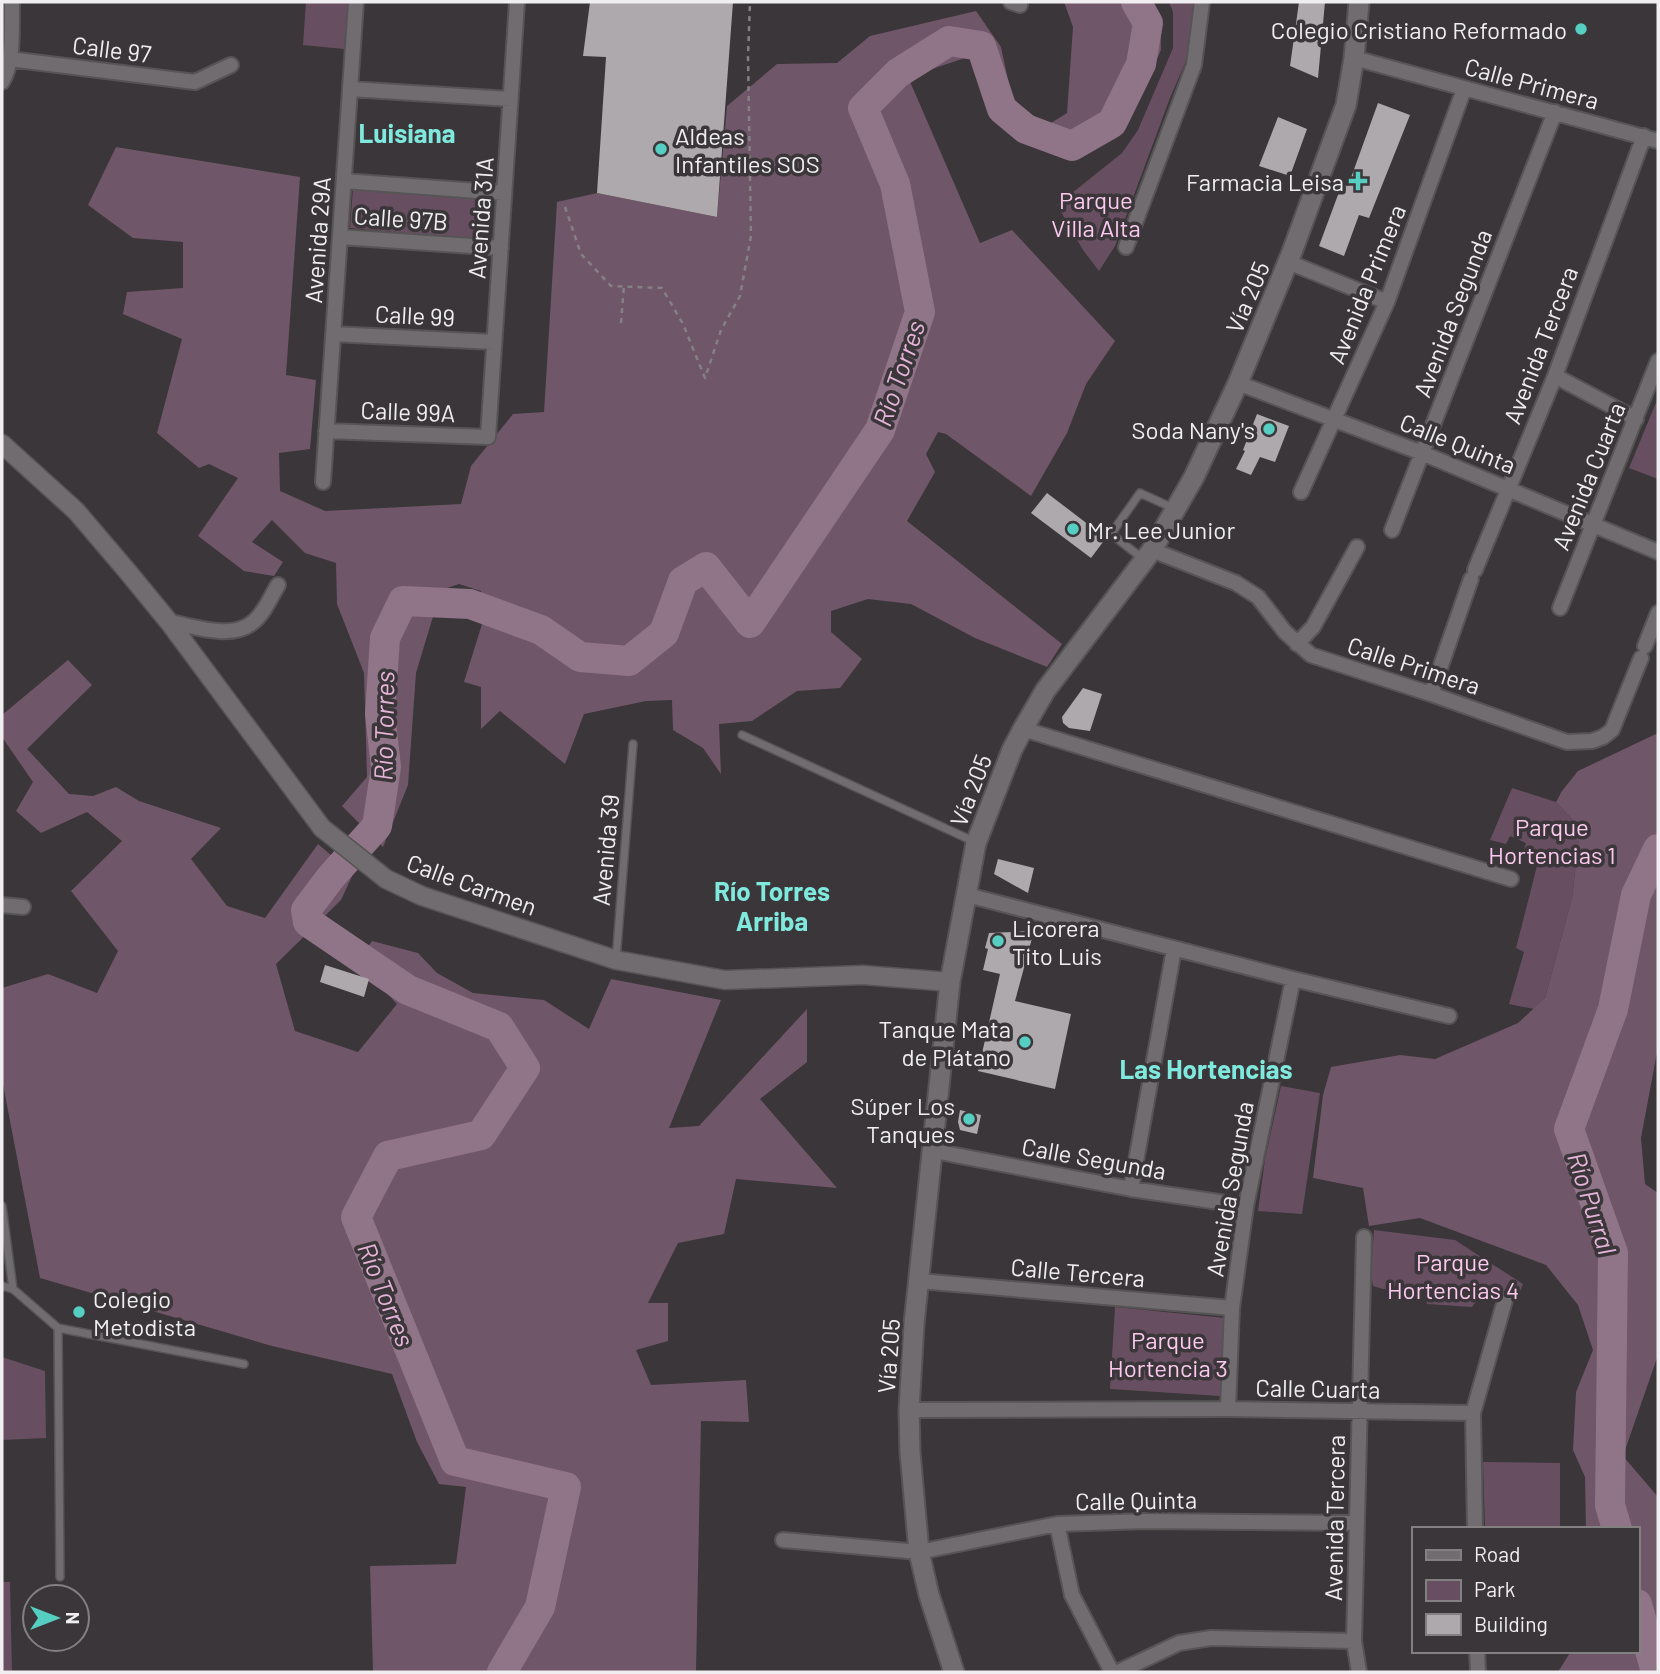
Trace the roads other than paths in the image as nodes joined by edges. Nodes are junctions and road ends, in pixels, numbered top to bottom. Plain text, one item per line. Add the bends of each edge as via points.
1 (12, 2) edge
2 (356, 2) edge
3 (517, 2) edge
4 (1202, 2) edge
5 (1359, 2) edge
6 (1354, 58) junction
7 (9, 59) junction
8 (231, 65) dead end
9 (2, 82) edge
10 (350, 89) junction
11 (1464, 89) junction
12 (510, 99) junction
13 (1555, 112) junction
14 (1651, 139) edge
15 (344, 181) junction
16 (504, 193) junction
17 (340, 237) junction
18 (1126, 247) dead end
19 (500, 248) junction
20 (1288, 262) junction
21 (1387, 302) junction
22 (333, 334) junction
23 (494, 342) junction
24 (1658, 361) edge
25 (1555, 376) junction
26 (1238, 383) junction
27 (1335, 419) junction
28 (1636, 419) junction
29 (326, 431) junction
30 (488, 437) joint
31 (2, 444) edge
32 (1422, 453) junction
33 (323, 482) dead end
34 (1508, 488) junction
35 (1301, 492) dead end
36 (1176, 509) junction
37 (1593, 525) junction
38 (1392, 530) dead end
39 (1357, 547) dead end
40 (1658, 552) edge
41 (1149, 555) junction
42 (278, 585) dead end
43 (1560, 608) dead end
44 (1658, 613) edge
45 (169, 622) junction
46 (1297, 644) junction
47 (1431, 694) junction
48 (1023, 729) junction
49 (742, 735) dead end
50 (633, 744) dead end
51 (976, 843) junction
52 (1511, 879) dead end
53 (967, 895) junction
54 (2, 905) edge
55 (23, 907) dead end
56 (1174, 949) junction
57 (616, 960) junction
58 (1293, 979) junction
59 (950, 982) junction
60 (1449, 1016) dead end
61 (934, 1151) junction
62 (1131, 1189) junction
63 (2, 1206) edge
64 (1247, 1206) junction
65 (1364, 1237) dead end
66 (919, 1282) junction
67 (2, 1286) edge
68 (13, 1289) junction
69 (1505, 1300) dead end
70 (1232, 1308) junction
71 (58, 1328) junction
72 (244, 1364) dead end
73 (1228, 1409) junction
74 (909, 1410) junction
75 (1358, 1412) junction
76 (1473, 1413) junction
77 (1357, 1522) junction
78 (1057, 1524) junction
79 (1475, 1527) edge
80 (783, 1540) dead end
81 (919, 1552) junction
82 (60, 1577) dead end
83 (1354, 1641) junction
84 (1477, 1653) edge
85 (954, 1672) edge
86 (1112, 1672) edge
87 (1118, 1672) edge
88 (1359, 1672) edge
89 (1478, 1672) edge

1 - 7 street
2 - 10 street, Avenida 29A
3 - 12 street, Avenida 31A
4 - 18 street via 1194,65
5 - 6 main road, Vía 205
6 - 11 street, Calle Primera
6 - 20 main road, Vía 205 via 1346,105
7 - 8 street, Calle 97 via 195,82
7 - 9 street
10 - 12 street
10 - 15 street, Avenida 29A
11 - 13 street, Calle Primera
11 - 21 street, Avenida Primera
12 - 16 street, Avenida 31A
13 - 14 street, Calle Primera
13 - 32 street, Avenida Segunda
14 - 25 street, Avenida Tercera
15 - 16 street
15 - 17 street, Avenida 29A
16 - 19 street, Avenida 31A
17 - 19 street, Calle 97B
17 - 22 street, Avenida 29A
19 - 23 street, Avenida 31A
20 - 21 street
20 - 26 main road, Vía 205
21 - 27 street, Avenida Primera
22 - 23 street, Calle 99
22 - 29 street, Avenida 29A
23 - 30 street, Avenida 31A
24 - 28 street, Avenida Cuarta
25 - 28 street
25 - 34 street, Avenida Tercera
26 - 27 street, Calle Quinta
26 - 36 main road, Vía 205
27 - 32 street, Calle Quinta
27 - 35 street, Avenida Primera
28 - 37 street, Avenida Cuarta
29 - 30 street, Calle 99A
29 - 33 street, Avenida 29A
31 - 45 street, Calle Carmen via 76,511
32 - 34 street, Calle Quinta
32 - 38 street, Avenida Segunda
34 - 37 street, Calle Quinta
34 - 47 street, Avenida Tercera
36 - 41 main road, Vía 205
36 - 41 lane via 1140,493 1111,534
37 - 40 street, Calle Quinta
37 - 43 street, Avenida Cuarta
39 - 46 street via 1313,627
41 - 46 street, Calle Primera via 1236,583 1258,597
41 - 48 main road, Vía 205 via 1045,691
42 - 45 street via 260,615 239,629
44 - 47 street, Calle Primera via 1612,730 1603,737 1567,742
45 - 57 street, Calle Carmen via 322,828 363,863 422,896
46 - 47 street, Calle Primera via 1311,655
48 - 51 main road, Vía 205
48 - 52 street
49 - 51 lane
50 - 57 lane, Avenida 39
51 - 53 main road, Vía 205
53 - 56 street
53 - 59 main road, Vía 205
54 - 55 street
56 - 58 street
56 - 62 street
57 - 59 street, Calle Carmen via 725,980 863,975
58 - 60 street
58 - 64 street, Avenida Segunda
59 - 61 main road, Vía 205
61 - 62 street, Calle Segunda
61 - 66 main road, Vía 205
62 - 64 street, Calle Segunda
63 - 68 lane
64 - 70 street, Avenida Segunda
65 - 75 street, Avenida Tercera
66 - 70 street, Calle Tercera
66 - 74 main road, Vía 205
67 - 68 lane
68 - 71 lane
69 - 76 street
70 - 73 street, Avenida Segunda
71 - 72 lane
71 - 82 lane
73 - 74 street, Calle Cuarta
73 - 75 street, Calle Cuarta
74 - 81 main road, Vía 205
75 - 76 street, Calle Cuarta
75 - 77 street, Avenida Tercera
76 - 79 street
77 - 78 street, Calle Quinta
77 - 83 street, Avenida Tercera
78 - 81 street, Calle Quinta
78 - 86 street via 1072,1595
80 - 81 street, Calle Quinta
81 - 85 main road, Vía 205
83 - 87 street via 1211,1638 1179,1643
83 - 88 street, Avenida Tercera
84 - 89 street

